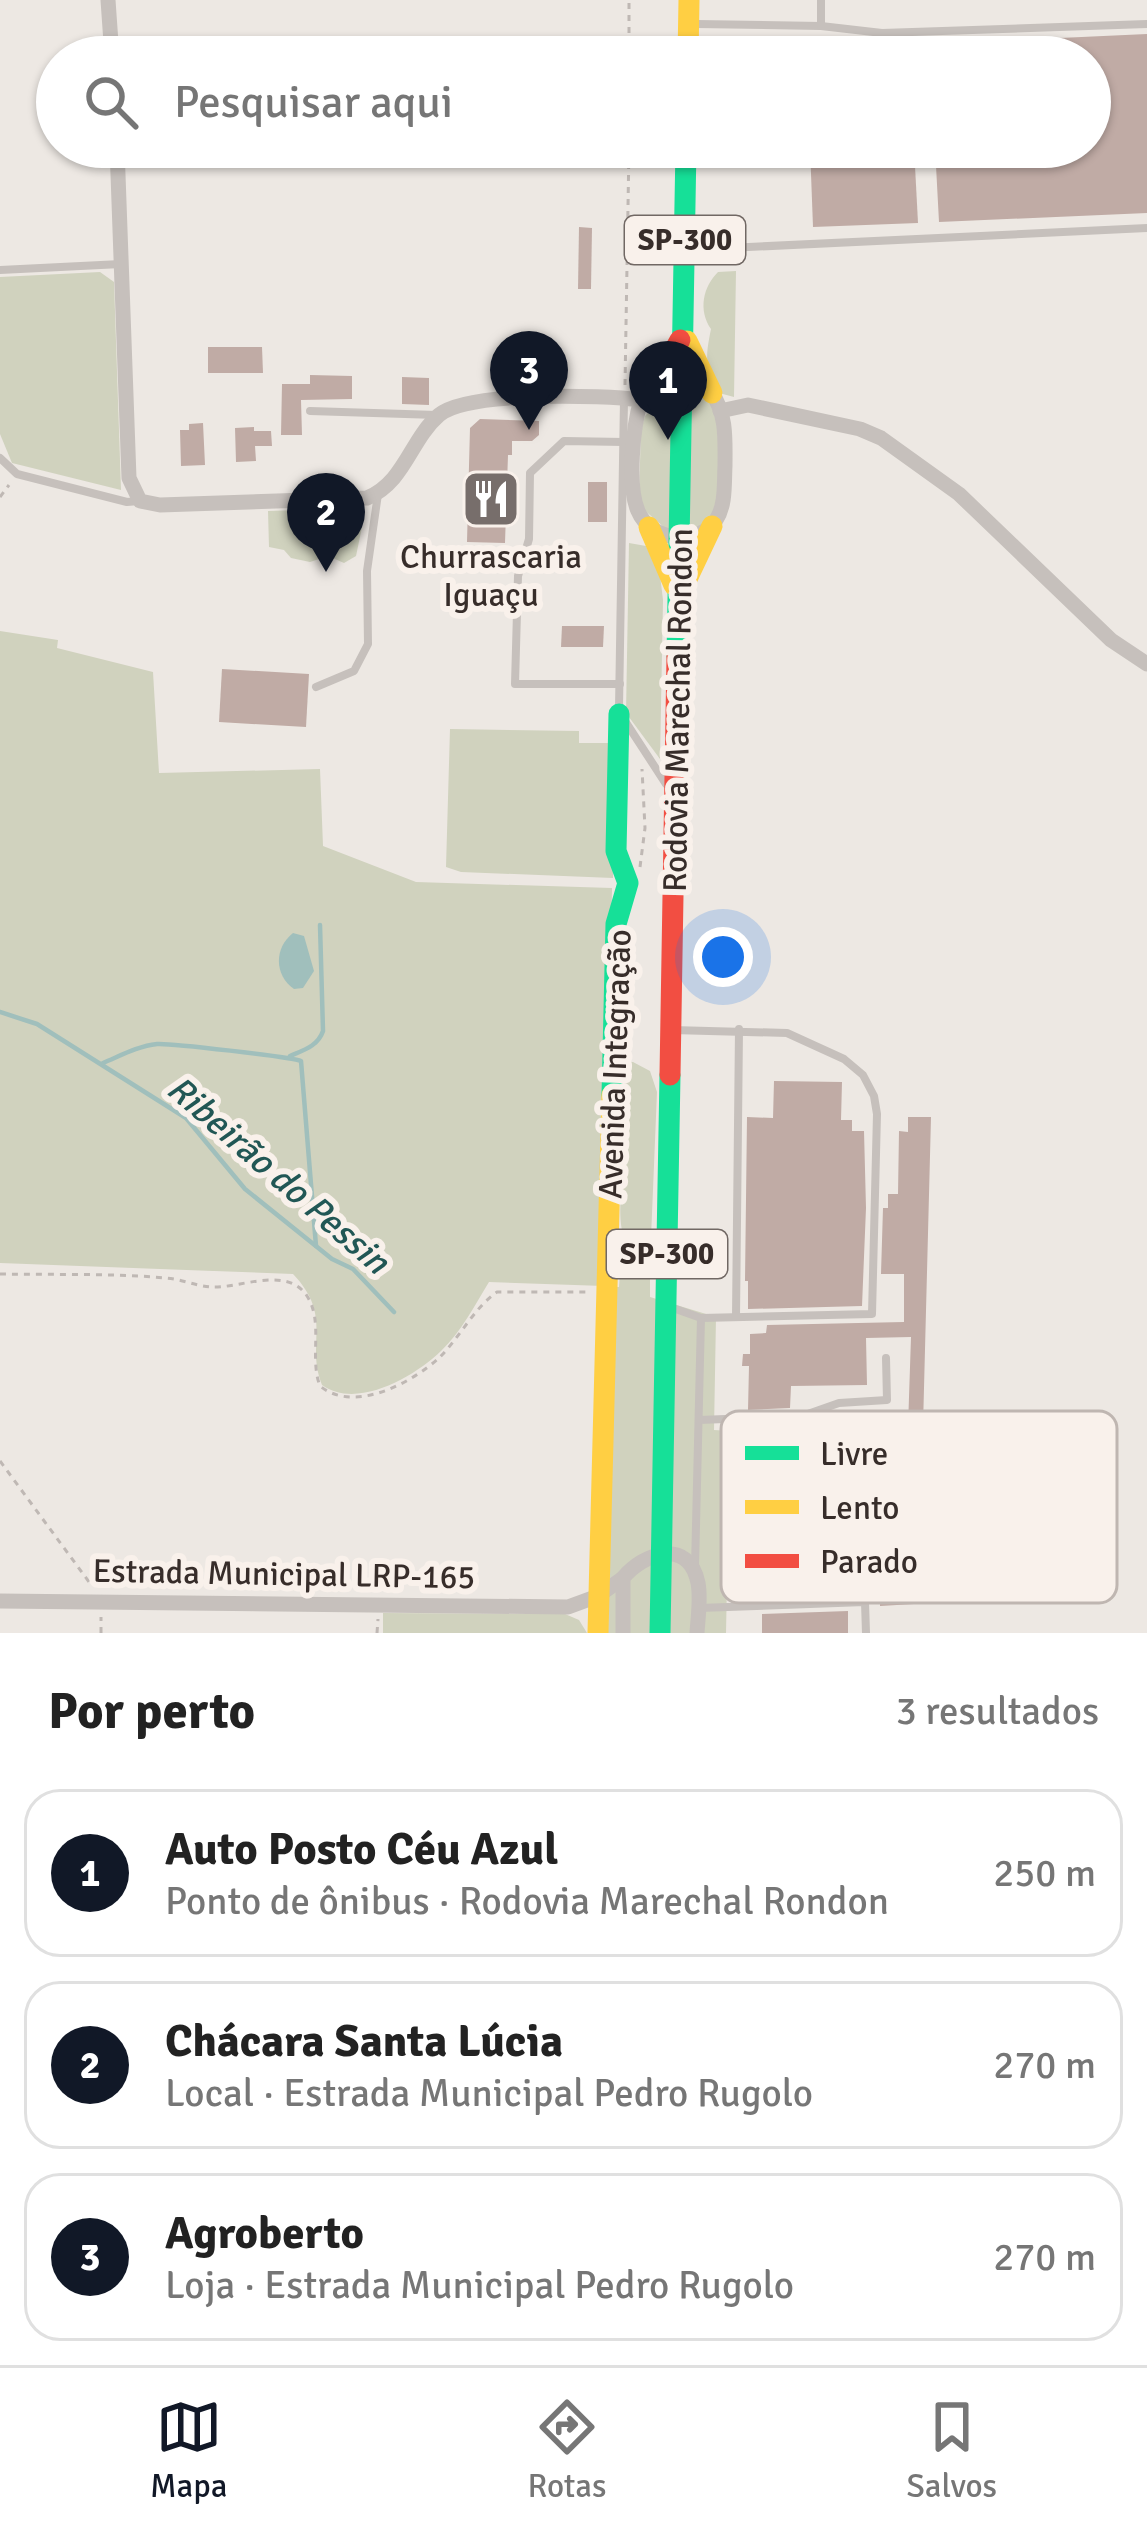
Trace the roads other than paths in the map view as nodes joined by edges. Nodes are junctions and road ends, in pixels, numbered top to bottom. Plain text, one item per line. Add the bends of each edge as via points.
1 (108, 0) edge
2 (689, 0) edge
3 (821, 0) edge
4 (688, 24) junction
5 (1147, 24) edge
6 (820, 26) junction
7 (111, 36) edge
8 (688, 36) edge
9 (118, 168) edge
10 (686, 168) edge
11 (1147, 228) edge
12 (685, 250) junction
13 (123, 264) junction
14 (0, 270) edge
15 (683, 332) junction
16 (682, 383) junction
17 (639, 396) junction
18 (716, 402) junction
19 (310, 411) dead end
20 (439, 415) junction
21 (624, 442) junction
22 (0, 458) edge
23 (379, 493) junction
24 (140, 501) junction
25 (648, 525) junction
26 (712, 526) junction
27 (622, 530) junction
28 (680, 537) junction
29 (679, 600) junction
30 (1147, 664) edge
31 (620, 684) junction
32 (316, 687) dead end
33 (619, 714) junction
34 (675, 807) junction
35 (739, 1029) junction
36 (671, 1030) junction
37 (666, 1306) junction
38 (736, 1317) junction
39 (701, 1318) junction
40 (886, 1358) dead end
41 (815, 1411) edge
42 (721, 1419) edge
43 (699, 1420) junction
44 (661, 1552) junction
45 (695, 1574) junction
46 (623, 1578) junction
47 (0, 1601) edge
48 (837, 1603) edge
49 (865, 1603) edge
50 (698, 1608) junction
51 (598, 1616) edge
52 (623, 1633) edge
53 (660, 1633) edge
54 (697, 1633) edge
55 (866, 1633) edge

1 - 7 street
2 - 4 main road
3 - 6 lane
4 - 6 lane
4 - 8 main road
5 - 6 lane via 882,33
9 - 13 street
10 - 12 main road, Rodovia Marechal Rondon / SP-300
11 - 12 lane
12 - 15 main road, Rodovia Marechal Rondon / SP-300
13 - 14 lane
13 - 24 street via 129,478
15 - 16 main road, Rodovia Marechal Rondon / SP-300
15 - 17 main road
15 - 18 main road
16 - 17 street
16 - 18 street
16 - 28 main road, Rodovia Marechal Rondon / SP-300
17 - 20 street via 493,399
17 - 21 lane
17 - 25 street via 633,496
18 - 26 street via 726,435 724,492
18 - 30 street via 881,438 958,494 1111,640
19 - 20 lane
20 - 23 street
21 - 27 lane
21 - 31 lane via 564,441 530,473 515,684
22 - 24 lane via 17,474
23 - 24 street
23 - 32 lane via 368,550 368,644 353,671
25 - 27 lane
25 - 28 street
25 - 29 main road
26 - 28 street
26 - 29 main road
27 - 31 lane
28 - 29 main road, Rodovia Marechal Rondon / SP-300
29 - 34 main road, Rodovia Marechal Rondon / SP-300
31 - 33 lane
33 - 34 lane
33 - 51 main road, Avenida Integração via 616,851 628,883 616,924
34 - 36 main road, Rodovia Marechal Rondon / SP-300
35 - 36 lane
35 - 38 lane
35 - 38 lane via 787,1033 844,1059 863,1076 877,1114 872,1314
36 - 37 main road, Rodovia Marechal Rondon / SP-300
37 - 39 lane
37 - 44 main road, Rodovia Marechal Rondon / SP-300
38 - 39 lane
39 - 43 lane
40 - 41 lane via 887,1400
42 - 43 lane
43 - 45 lane
44 - 45 street via 675,1553
44 - 46 street
44 - 53 main road, Rodovia Marechal Rondon / SP-300
45 - 50 street
46 - 51 street
46 - 52 street
47 - 51 street, Estrada Municipal LRP-165 via 568,1607
48 - 50 lane
49 - 55 lane
50 - 54 street
51 - 52 street, Estrada Municipal LRP-165

